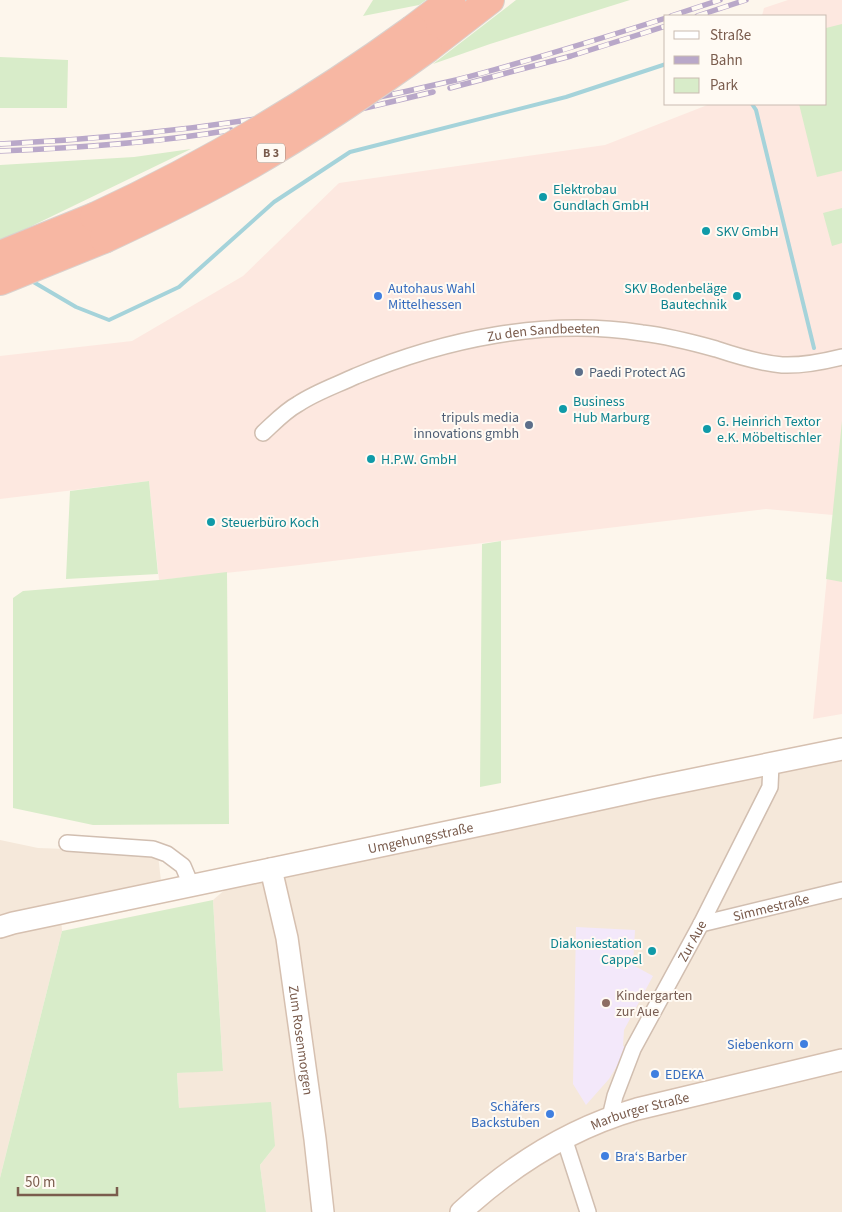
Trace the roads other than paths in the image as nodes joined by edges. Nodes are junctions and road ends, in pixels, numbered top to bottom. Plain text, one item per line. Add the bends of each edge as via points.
1 (451, 0) edge
2 (490, 0) edge
3 (421, 39) junction
4 (99, 228) junction
5 (0, 255) edge
6 (0, 281) edge
7 (842, 357) edge
8 (263, 433) dead end
9 (842, 749) edge
10 (771, 764) junction
11 (67, 843) dead end
12 (270, 869) junction
13 (191, 884) junction
14 (842, 890) edge
15 (701, 924) junction
16 (0, 927) edge
17 (842, 1060) edge
18 (610, 1117) junction
19 (564, 1138) junction
20 (323, 1212) edge
21 (461, 1212) edge
22 (588, 1212) edge

1 - 3 highway, B 3
2 - 3 highway, B 3
3 - 4 highway, B 3, bridge via 340,110 248,166 161,212
4 - 5 highway, B 3 via 26,245
4 - 6 highway, B 3 via 46,263
7 - 8 street, Zu den Sandbeeten via 809,364 781,365 674,338 614,330 563,328 496,336 404,358 327,388 297,404
9 - 10 main road, Umgehungsstraße
10 - 12 main road, Umgehungsstraße
10 - 15 street, Zur Aue via 770,787
11 - 13 street via 153,849 168,854 183,866
12 - 13 main road, Umgehungsstraße
12 - 20 main road, Zum Rosenmorgen via 287,938
13 - 16 main road, Umgehungsstraße
14 - 15 street, Simmestraße
15 - 18 street, Zur Aue via 633,1049 614,1096
17 - 18 main road, Marburger Straße
18 - 19 main road, Marburger Straße
19 - 21 main road, Marburger Straße via 497,1180
19 - 22 street

